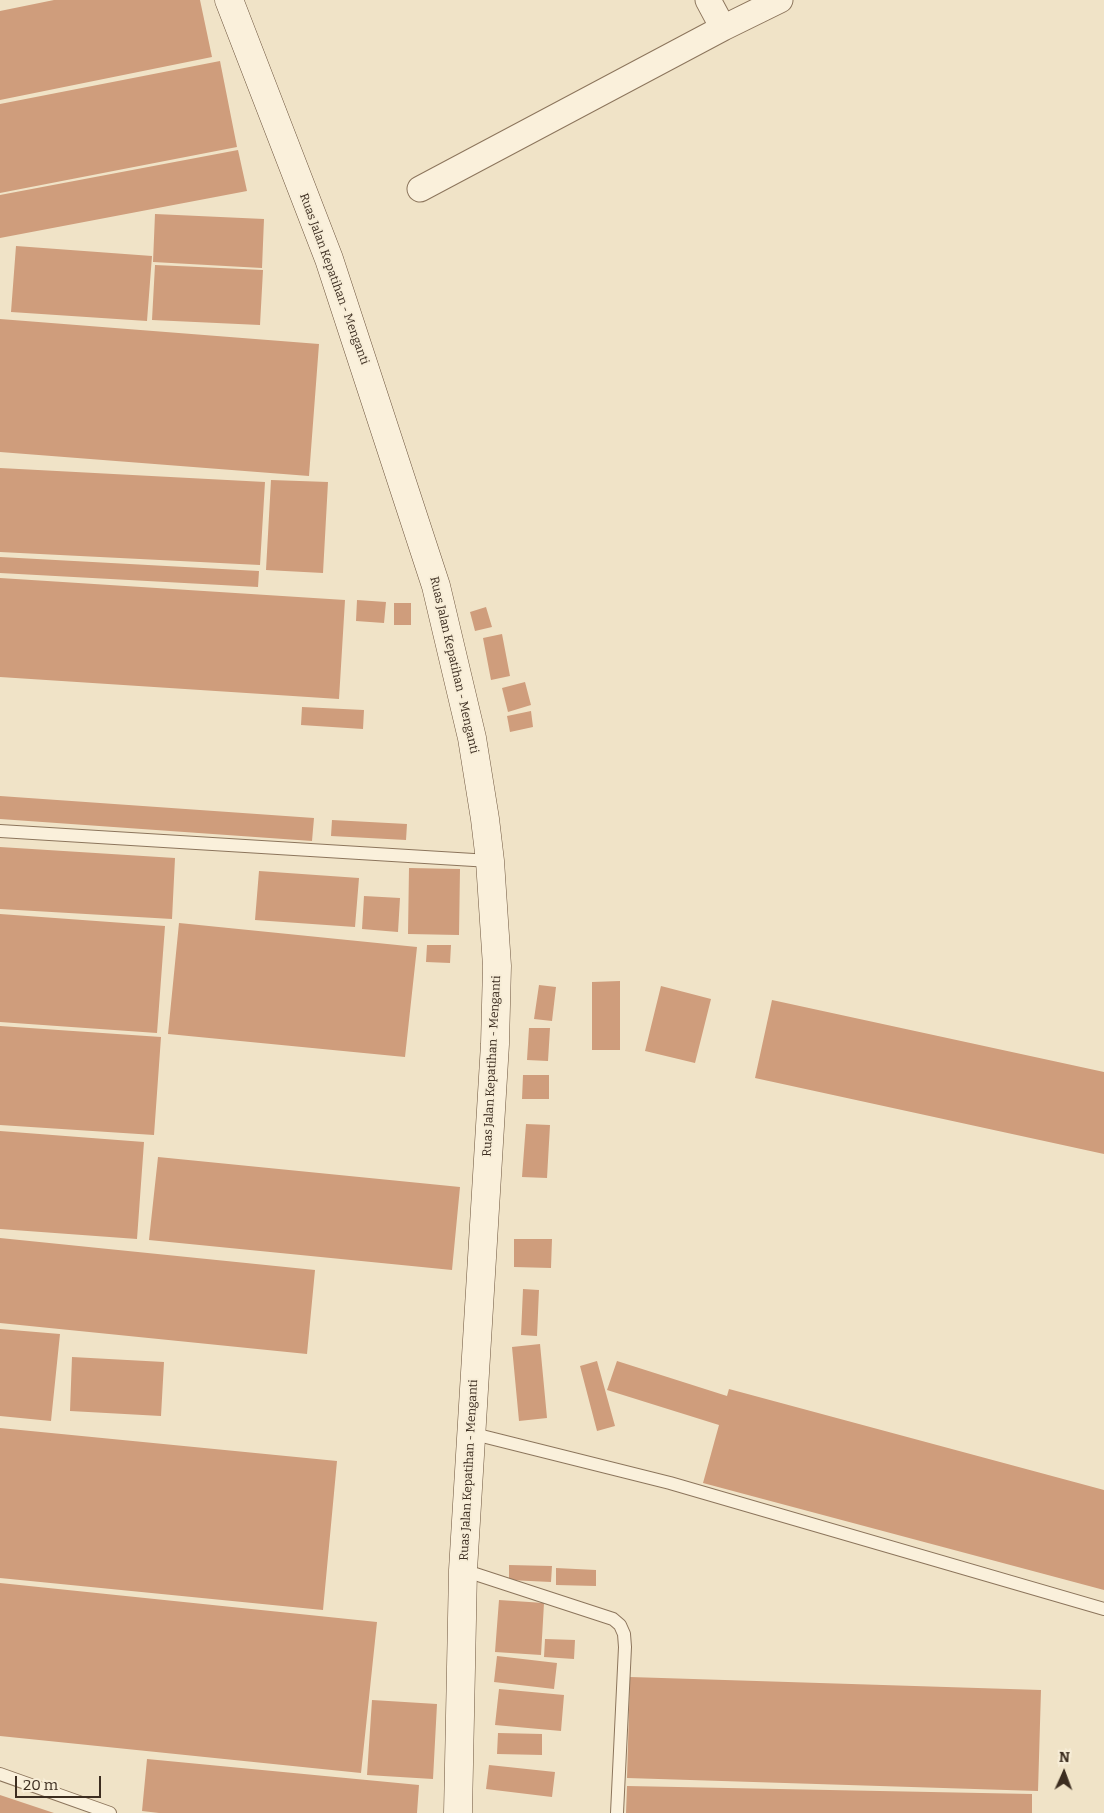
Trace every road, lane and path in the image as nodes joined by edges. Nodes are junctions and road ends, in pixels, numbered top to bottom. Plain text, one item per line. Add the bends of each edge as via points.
1 (229, 0) edge
2 (708, 0) edge
3 (780, 0) edge
4 (723, 28) junction
5 (420, 189) dead end
6 (0, 831) edge
7 (490, 861) junction
8 (470, 1433) junction
9 (463, 1570) junction
10 (1104, 1609) edge
11 (0, 1774) edge
12 (110, 1813) edge
13 (458, 1813) edge
14 (617, 1813) edge

1 - 7 main road, Ruas Jalan Kepatihan - Menganti via 329,258 436,586 472,738
2 - 4 street
3 - 4 street
4 - 5 street
6 - 7 lane
7 - 8 main road, Ruas Jalan Kepatihan - Menganti via 497,966 496,1044
8 - 9 main road, Ruas Jalan Kepatihan - Menganti
8 - 10 lane via 670,1483
9 - 13 main road, Ruas Jalan Kepatihan - Menganti
9 - 14 lane via 613,1619 620,1625 625,1647
11 - 12 lane

